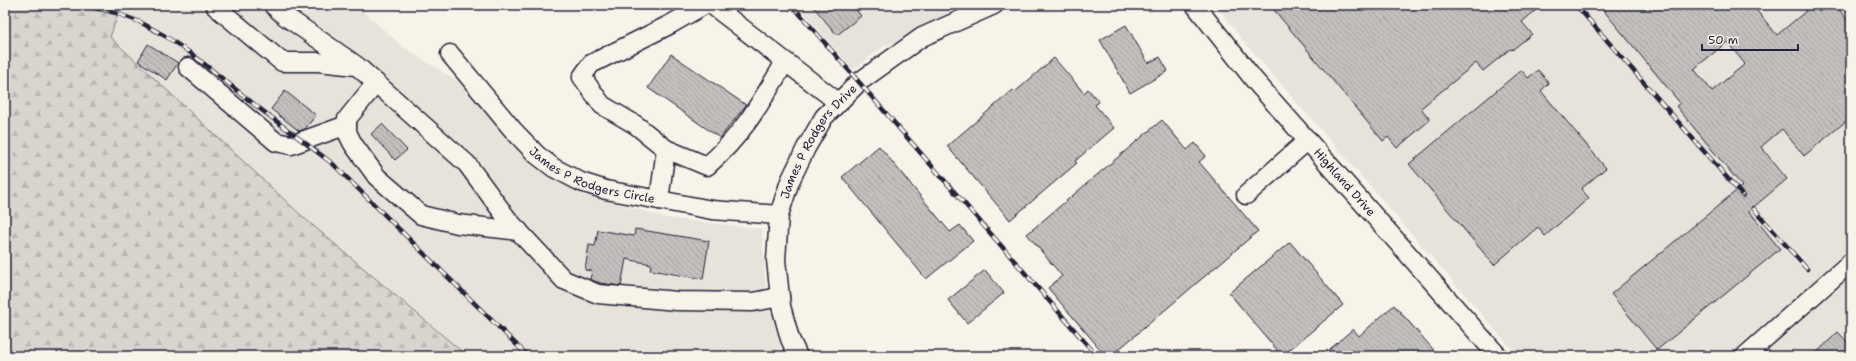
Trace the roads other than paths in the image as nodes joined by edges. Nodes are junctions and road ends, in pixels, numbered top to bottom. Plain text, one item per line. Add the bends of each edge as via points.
1 (217, 5) edge
2 (273, 5) edge
3 (704, 5) edge
4 (712, 5) edge
5 (994, 5) edge
6 (1195, 5) edge
7 (450, 54) dead end
8 (786, 62) junction
9 (357, 66) junction
10 (188, 67) dead end
11 (376, 83) junction
12 (839, 103) junction
13 (347, 125) junction
14 (1308, 140) junction
15 (666, 149) junction
16 (1246, 195) dead end
17 (659, 200) junction
18 (779, 215) junction
19 (519, 231) junction
20 (1851, 262) edge
21 (780, 297) junction
22 (798, 356) edge
23 (1498, 356) edge
24 (1745, 356) edge

1 - 9 street via 216,7 282,62
2 - 9 street
3 - 15 street via 591,64 582,77 602,104 636,125
4 - 8 street
5 - 12 street, James P Rodgers Drive via 922,37 859,82
6 - 14 street, Highland Drive via 1255,80
7 - 17 street, James P Rodgers Circle via 513,130 537,155 554,168 606,190
8 - 12 street
8 - 15 street via 748,123 707,166
9 - 11 street
10 - 13 street via 276,142 291,145
11 - 13 street via 347,119
11 - 19 street via 467,164 509,222
12 - 18 street, James P Rodgers Drive via 824,117 806,148 790,181
13 - 19 street via 347,132 353,144 377,176 422,216 458,224
14 - 16 street
14 - 23 street, Highland Drive
15 - 17 street
17 - 18 street, James P Rodgers Circle via 712,210
18 - 21 street, James P Rodgers Drive via 776,260
19 - 21 street via 564,280 598,294 677,301 753,302
20 - 24 street
21 - 22 street, James P Rodgers Drive via 790,339

